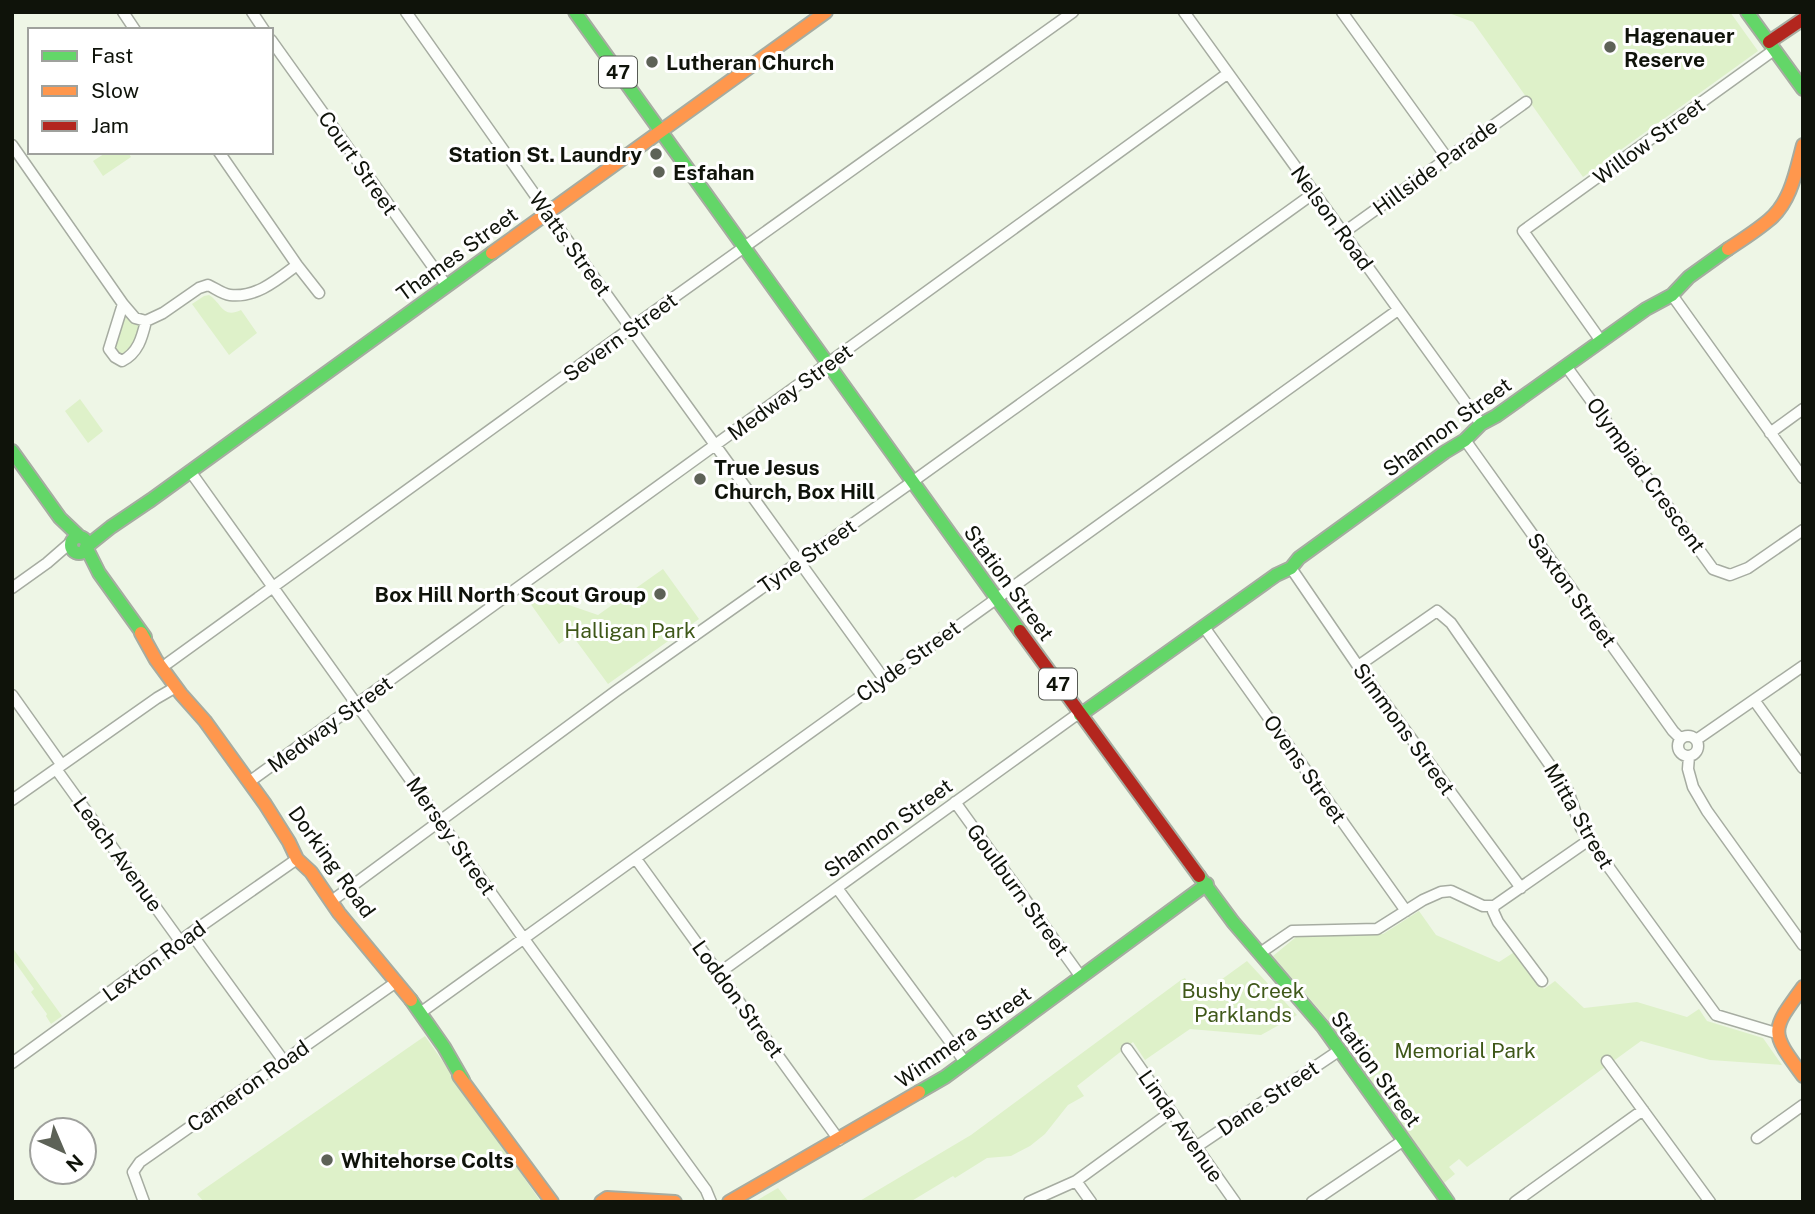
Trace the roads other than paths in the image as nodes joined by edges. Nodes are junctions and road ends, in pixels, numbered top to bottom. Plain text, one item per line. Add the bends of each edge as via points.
1 (123, 12) edge
2 (251, 12) edge
3 (406, 12) edge
4 (575, 12) edge
5 (826, 12) edge
6 (1073, 12) edge
7 (1184, 12) edge
8 (1342, 12) edge
9 (1748, 12) edge
10 (1803, 19) edge
11 (134, 28) edge
12 (263, 28) edge
13 (273, 43) edge
14 (1772, 46) junction
15 (1227, 74) junction
16 (1803, 89) edge
17 (1527, 102) dead end
18 (661, 131) junction
19 (12, 145) edge
20 (1803, 145) edge
21 (220, 154) edge
22 (1447, 158) junction
23 (1314, 193) junction
24 (547, 212) junction
25 (1343, 233) junction
26 (744, 247) junction
27 (297, 265) junction
28 (446, 285) junction
29 (319, 293) dead end
30 (1672, 295) junction
31 (123, 304) junction
32 (1398, 310) junction
33 (146, 321) junction
34 (631, 328) junction
35 (1601, 341) junction
36 (828, 365) junction
37 (1566, 366) junction
38 (1803, 410) edge
39 (1481, 424) junction
40 (1770, 433) junction
41 (1465, 440) junction
42 (715, 445) junction
43 (12, 451) edge
44 (190, 471) junction
45 (1803, 478) edge
46 (912, 482) junction
47 (1803, 530) edge
48 (78, 545) junction
49 (799, 562) junction
50 (1291, 568) junction
51 (274, 587) junction
52 (12, 588) edge
53 (996, 597) junction
54 (1204, 627) junction
55 (141, 633) junction
56 (168, 663) junction
57 (1358, 666) junction
58 (1803, 666) edge
59 (884, 678) junction
60 (174, 685) junction
61 (12, 695) edge
62 (1754, 700) junction
63 (357, 704) junction
64 (1079, 714) junction
65 (205, 720) junction
66 (1681, 739) junction
67 (1696, 740) junction
68 (1689, 756) junction
69 (59, 766) junction
70 (1803, 768) edge
71 (249, 782) junction
72 (12, 800) edge
73 (955, 802) junction
74 (265, 804) junction
75 (440, 820) junction
76 (1589, 840) junction
77 (297, 859) junction
78 (636, 859) junction
79 (1206, 884) junction
80 (837, 888) junction
81 (1521, 888) junction
82 (337, 897) junction
83 (1494, 906) junction
84 (1406, 911) junction
85 (191, 933) junction
86 (524, 939) junction
87 (180, 941) junction
88 (366, 944) junction
89 (1803, 945) edge
90 (1260, 953) junction
91 (719, 974) junction
92 (1081, 977) junction
93 (1542, 981) dead end
94 (394, 984) junction
95 (1803, 987) edge
96 (420, 1013) junction
97 (1776, 1033) junction
98 (439, 1047) junction
99 (1127, 1049) dead end
100 (1339, 1050) junction
101 (283, 1060) junction
102 (1607, 1061) dead end
103 (965, 1062) junction
104 (12, 1063) edge
105 (1803, 1076) edge
106 (1803, 1105) edge
107 (1643, 1110) junction
108 (1171, 1112) junction
109 (1757, 1138) dead end
110 (839, 1140) junction
111 (1404, 1140) junction
112 (1196, 1147) junction
113 (1076, 1181) junction
114 (1708, 1201) edge
115 (144, 1202) edge
116 (552, 1202) edge
117 (601, 1202) edge
118 (675, 1202) edge
119 (711, 1202) edge
120 (729, 1202) edge
121 (1029, 1202) edge
122 (1091, 1202) edge
123 (1235, 1202) edge
124 (1312, 1202) edge
125 (1448, 1202) edge
126 (1514, 1202) edge

1 - 11 street
2 - 12 street
3 - 24 street, Watts Street
4 - 18 main road, Station Street / 47
5 - 18 main road, Thames Street
6 - 26 street, Severn Street
7 - 15 street, Nelson Road
8 - 22 street
9 - 14 main road
10 - 14 main road
13 - 28 street, Court Street
14 - 16 main road
14 - 35 street, Willow Street via 1523,231
15 - 23 street, Nelson Road
15 - 36 street, Medway Street
17 - 22 street, Hillside Parade
18 - 24 main road, Thames Street
18 - 26 main road, Station Street / 47
19 - 31 street
20 - 30 main road, Shannon Street via 1790,193 1777,213 1689,277
21 - 27 street
22 - 25 street, Hillside Parade
23 - 25 street, Nelson Road
23 - 46 street, Tyne Street
24 - 28 main road, Thames Street
24 - 34 street, Watts Street
25 - 32 street, Nelson Road
26 - 34 street, Severn Street
26 - 36 main road, Station Street / 47
27 - 29 street
27 - 33 street via 265,288 247,294 230,295 208,285 199,288
28 - 44 main road, Thames Street
30 - 35 main road, Shannon Street
30 - 40 street
31 - 33 street via 135,318
31 - 33 street via 108,349 114,357 131,356 141,342
32 - 39 street, Nelson Road
32 - 53 street, Clyde Street
34 - 42 street, Watts Street
34 - 51 street, Severn Street
35 - 37 main road, Shannon Street
36 - 42 street, Medway Street
36 - 46 main road, Station Street / 47
37 - 39 main road, Shannon Street
37 - 47 street, Olympiad Crescent via 1713,569 1730,575 1748,568
38 - 40 street
39 - 41 main road, Shannon Street
40 - 45 street
41 - 50 main road, Shannon Street
41 - 66 street, Saxton Street
42 - 49 street, Watts Street
42 - 63 street, Medway Street
43 - 48 main road, Dorking Road
44 - 48 main road, Thames Street
44 - 51 street, Mersey Street
46 - 49 street, Tyne Street
46 - 53 main road, Station Street / 47
48 - 52 street
48 - 55 main road, Dorking Road
49 - 59 street, Watts Street
49 - 75 street, Tyne Street
50 - 54 main road, Shannon Street
50 - 57 street, Simmons Street
51 - 56 street, Severn Street
51 - 63 street, Mersey Street
53 - 59 street, Clyde Street
53 - 64 main road, Station Street / 47
54 - 64 main road, Shannon Street
54 - 84 street, Ovens Street
55 - 56 main road, Dorking Road
55 - 60 main road, Dorking Road
56 - 65 main road, Dorking Road
57 - 76 street, Mitta Street via 1437,611 1451,623 1568,791
57 - 81 street, Simmons Street
58 - 62 street
59 - 78 street, Clyde Street
60 - 65 main road, Dorking Road
60 - 69 street
61 - 69 street, Leach Avenue
62 - 67 street
62 - 70 street
63 - 71 street, Medway Street
63 - 75 street, Mersey Street
64 - 73 street, Shannon Street
64 - 79 main road, Station Street / 47
65 - 71 main road, Dorking Road
66 - 67 street
66 - 68 street via 1680,752
67 - 68 street via 1697,751
68 - 89 street via 1693,787 1707,811
69 - 72 street
69 - 87 street, Leach Avenue
71 - 74 main road, Dorking Road
73 - 80 street, Shannon Street
73 - 92 street, Goulburn Street
74 - 77 main road, Dorking Road
74 - 82 main road, Dorking Road
75 - 82 street, Tyne Street
75 - 86 street, Mersey Street
76 - 81 street
76 - 97 street, Mitta Street via 1716,1015
77 - 85 street, Lexton Road
77 - 88 main road, Dorking Road
78 - 86 street, Clyde Street
78 - 91 street, Loddon Street
79 - 90 main road, Station Street / 47
79 - 92 main road, Wimmera Street
80 - 91 street, Shannon Street
80 - 103 street
81 - 83 street
82 - 88 main road, Dorking Road
83 - 84 street via 1483,906 1451,891
83 - 93 street via 1499,922
84 - 90 street via 1377,929 1292,931
85 - 87 street, Lexton Road
85 - 101 street
86 - 96 street, Clyde Street
86 - 119 street, Mersey Street
87 - 104 street, Lexton Road
88 - 94 main road, Dorking Road
90 - 100 main road, Station Street / 47
91 - 110 street, Loddon Street
92 - 103 main road, Wimmera Street
94 - 96 main road, Dorking Road
94 - 98 main road, Dorking Road via 400,999
94 - 101 street, Cameron Road
95 - 97 main road via 1778,1021
96 - 98 main road, Dorking Road
97 - 105 main road
98 - 116 main road, Dorking Road
99 - 108 street, Linda Avenue
100 - 111 main road, Station Street / 47
100 - 112 street, Dane Street
101 - 115 street, Cameron Road via 140,1163 133,1172
102 - 107 street
103 - 110 main road, Wimmera Street
106 - 109 street
107 - 114 street
107 - 126 street
108 - 112 street, Linda Avenue
108 - 113 street
110 - 120 main road, Wimmera Street
111 - 124 street
111 - 125 main road, Station Street / 47
112 - 123 street, Linda Avenue
113 - 121 street
113 - 122 street
117 - 118 main road via 607,1198

